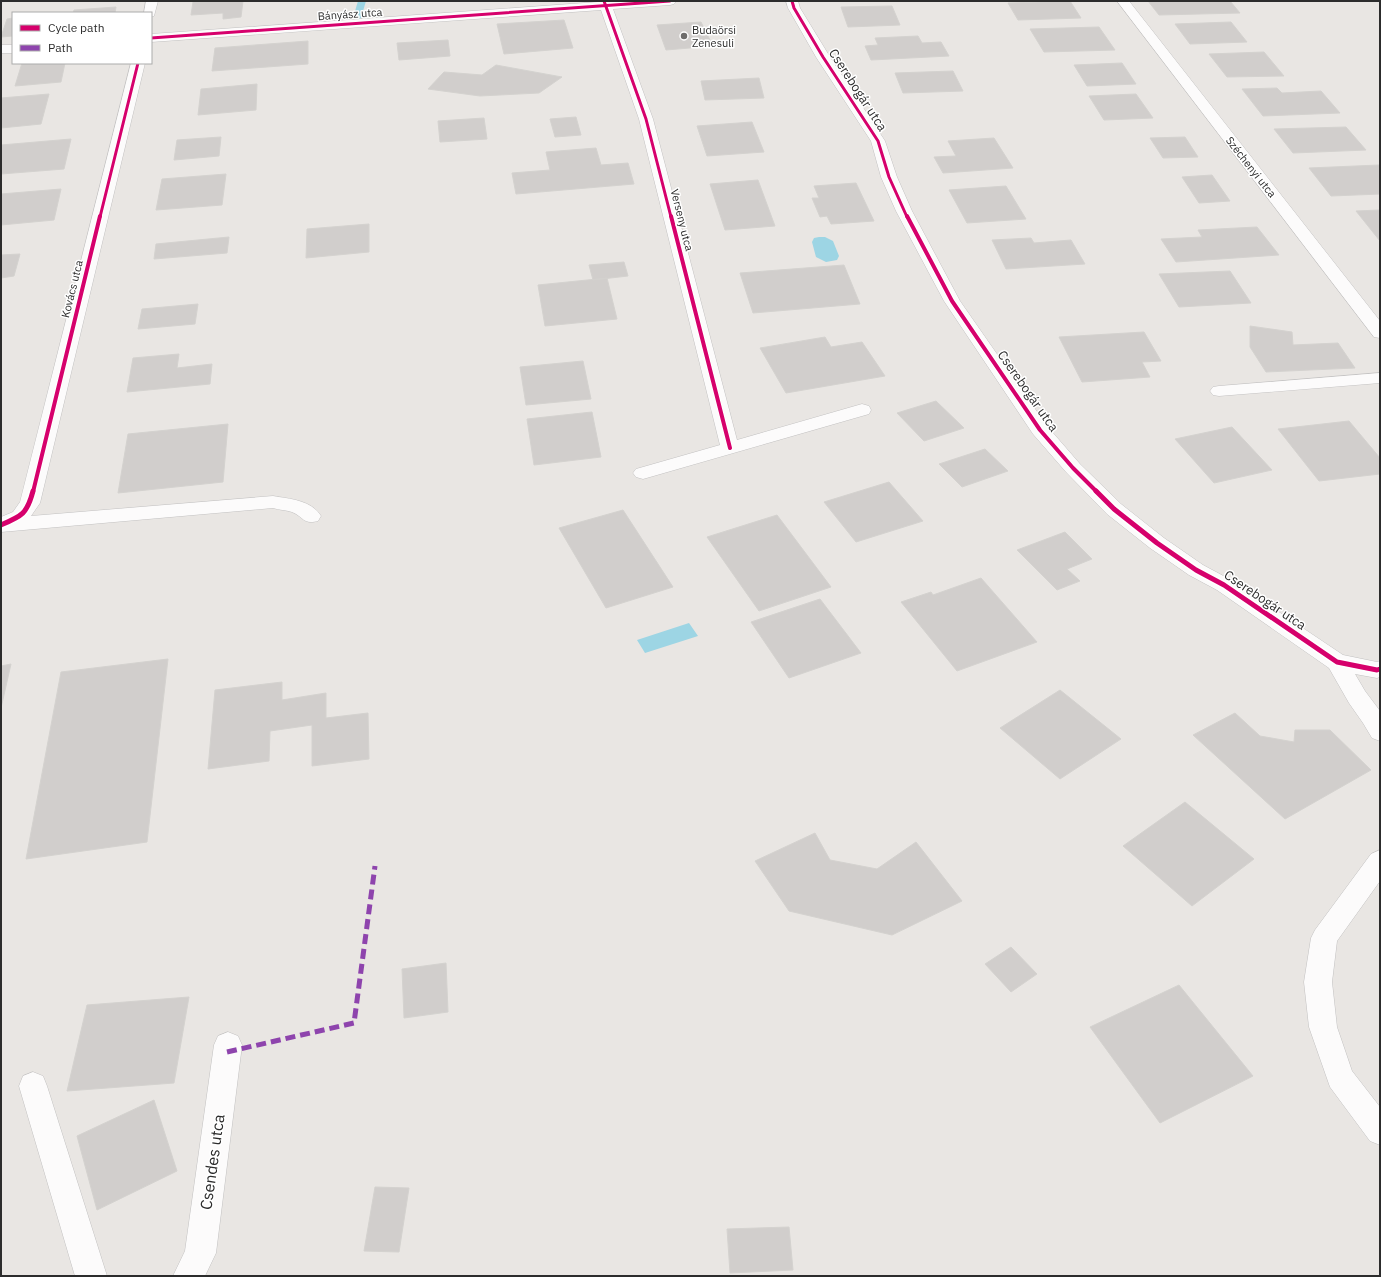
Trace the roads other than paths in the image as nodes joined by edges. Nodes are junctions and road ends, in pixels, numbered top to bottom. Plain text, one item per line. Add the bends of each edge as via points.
1 (152, 1) edge
2 (670, 1) edge
3 (792, 1) edge
4 (1123, 1) edge
5 (604, 3) edge
6 (150, 12) edge
7 (152, 38) edge
8 (12, 49) edge
9 (1, 50) edge
10 (138, 64) edge
11 (1380, 333) edge
12 (1380, 378) edge
13 (1219, 392) dead end
14 (862, 410) dead end
15 (730, 448) junction
16 (643, 473) dead end
17 (311, 516) dead end
18 (1, 525) edge
19 (1336, 662) junction
20 (1379, 670) edge
21 (1380, 732) edge
22 (1380, 861) edge
23 (228, 1045) dead end
24 (33, 1086) dead end
25 (1380, 1131) edge
26 (91, 1276) edge
27 (189, 1276) edge

1 - 6 street
2 - 5 street, Bányász utca
3 - 19 street, Cserebogár utca via 823,57 878,141 888,177 904,212 952,301 1040,430 1114,509 1157,543 1196,570 1224,585
4 - 11 street, Széchenyi utca
5 - 7 street, Bányász utca
5 - 15 street, Verseny utca via 646,119
8 - 9 street
10 - 18 street, Kovács utca via 30,503 20,517
12 - 13 street
14 - 15 street
15 - 16 street
17 - 18 street via 299,507 273,502
19 - 20 street, Cserebogár utca
19 - 21 street
22 - 25 street via 1324,938 1318,982 1324,1027 1340,1078
23 - 27 street, Csendes utca via 200,1253
24 - 26 street

